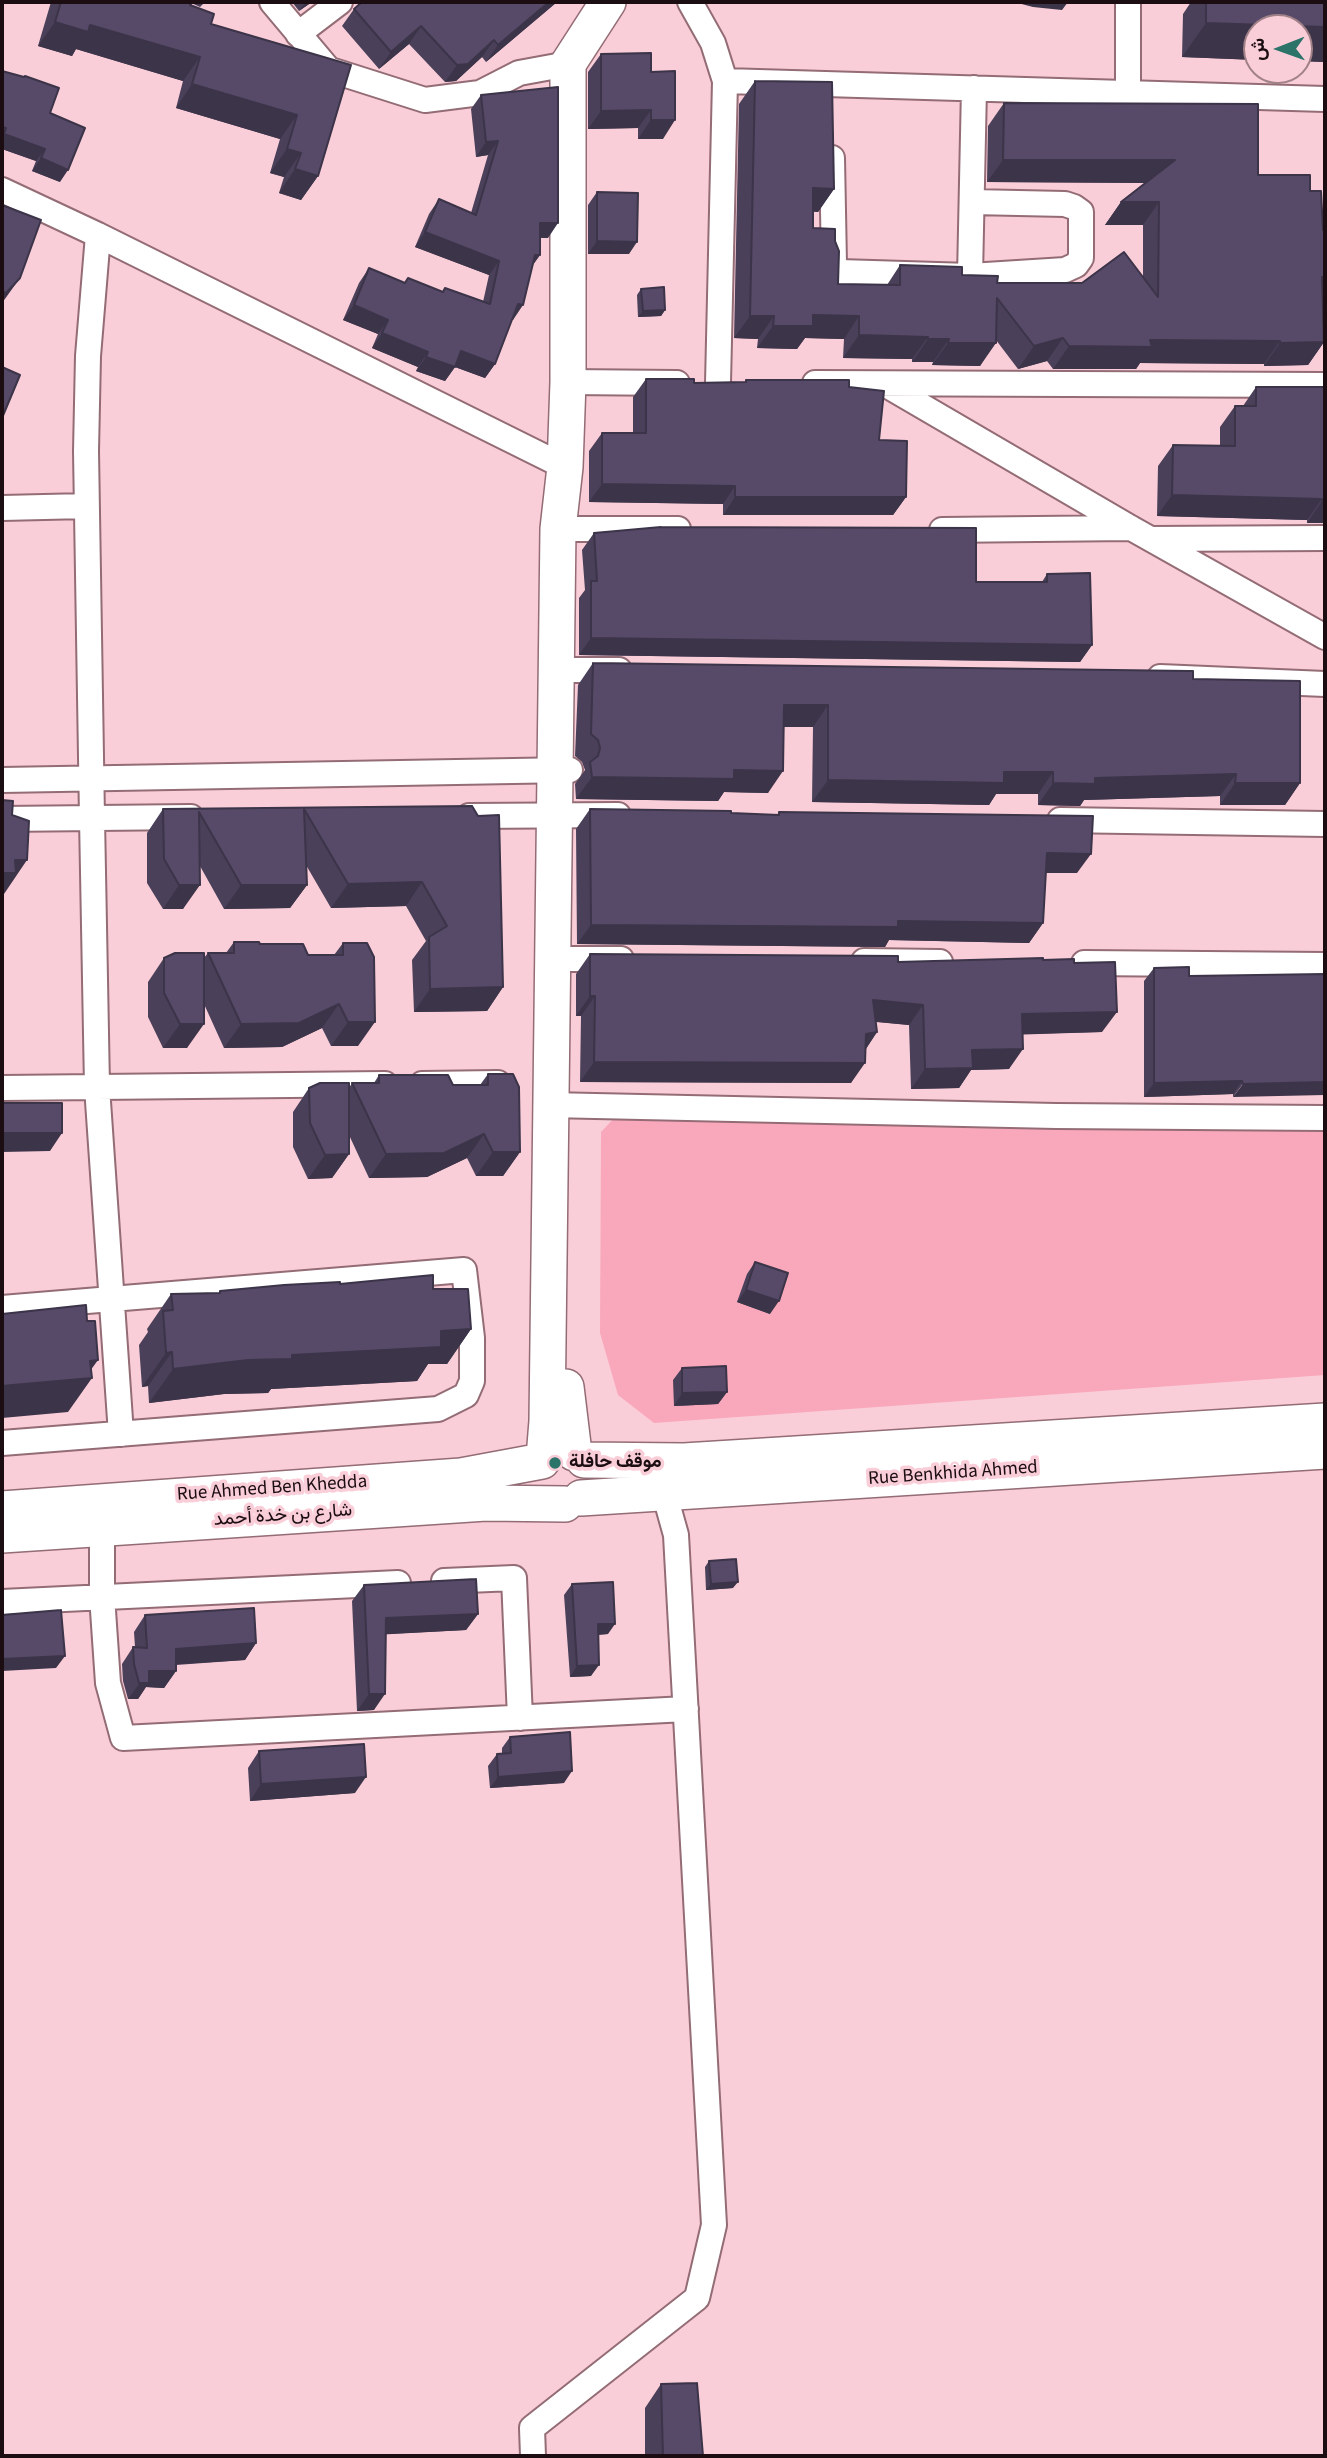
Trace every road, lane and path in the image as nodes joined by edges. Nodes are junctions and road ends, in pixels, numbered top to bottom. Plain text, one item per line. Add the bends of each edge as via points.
1 (272, 2) edge
2 (340, 2) edge
3 (608, 2) edge
4 (690, 2) edge
5 (1128, 2) edge
6 (298, 34) junction
7 (281, 52) edge
8 (568, 64) junction
9 (330, 71) junction
10 (725, 81) junction
11 (831, 84) junction
12 (974, 89) junction
13 (1128, 93) junction
14 (1325, 99) edge
15 (831, 112) edge
16 (832, 140) edge
17 (2, 190) edge
18 (972, 202) junction
19 (97, 235) junction
20 (970, 276) junction
21 (568, 382) junction
22 (718, 383) junction
23 (745, 383) edge
24 (787, 383) edge
25 (883, 383) junction
26 (1325, 385) edge
27 (565, 467) junction
28 (86, 506) junction
29 (2, 508) edge
30 (564, 529) junction
31 (696, 529) edge
32 (916, 530) edge
33 (1140, 533) junction
34 (1325, 538) edge
35 (1325, 638) edge
36 (640, 670) edge
37 (1133, 677) edge
38 (1325, 684) edge
39 (566, 685) junction
40 (562, 771) junction
41 (91, 779) junction
42 (2, 780) edge
43 (562, 815) junction
44 (640, 815) edge
45 (441, 816) edge
46 (218, 817) edge
47 (92, 818) junction
48 (2, 819) edge
49 (1030, 819) edge
50 (1325, 824) edge
51 (570, 959) junction
52 (640, 959) edge
53 (836, 961) edge
54 (961, 962) edge
55 (1059, 963) edge
56 (1325, 965) edge
57 (498, 1083) edge
58 (97, 1087) junction
59 (2, 1088) edge
60 (559, 1105) junction
61 (1325, 1118) edge
62 (112, 1299) junction
63 (2, 1308) edge
64 (1325, 1421) edge
65 (121, 1434) junction
66 (2, 1443) edge
67 (1325, 1451) edge
68 (561, 1458) junction
69 (664, 1492) junction
70 (573, 1501) junction
71 (2, 1509) edge
72 (102, 1529) junction
73 (2, 1535) edge
74 (102, 1596) junction
75 (2, 1602) edge
76 (686, 1709) junction
77 (520, 1718) junction
78 (533, 2456) edge

1 - 6 street
2 - 6 street
3 - 8 main road
4 - 10 street via 713,43
5 - 13 street
6 - 9 street
7 - 9 street
8 - 9 street via 519,73 480,93 425,100
8 - 21 main road
10 - 11 street
10 - 22 street
11 - 12 street
11 - 15 street
12 - 13 street
12 - 18 street
13 - 14 street
16 - 20 street via 834,264 840,272
17 - 19 street
18 - 20 street
18 - 20 street via 1074,206 1081,212 1080,258 1065,270
19 - 27 street
19 - 28 street via 88,356
21 - 22 street
21 - 27 main road
22 - 23 street
24 - 25 street
25 - 26 street
25 - 33 street
27 - 30 main road via 570,492
28 - 29 street
28 - 41 street
30 - 31 street
30 - 39 main road
32 - 33 street
33 - 34 street
33 - 35 street
36 - 39 street
37 - 38 street
39 - 40 main road
40 - 41 street
40 - 43 main road
41 - 42 street
41 - 47 street
43 - 44 street
43 - 45 street
43 - 51 main road
43 - 60 main road
46 - 47 street
47 - 48 street
47 - 58 street
49 - 50 street
51 - 52 street
51 - 60 main road
53 - 54 street
55 - 56 street
57 - 58 street
58 - 59 street
58 - 62 street
60 - 61 street
60 - 68 main road via 566,1378
62 - 63 street
62 - 65 street
62 - 65 street via 464,1270 472,1338 472,1381 466,1395 438,1409
64 - 68 main road, Rue Ahmed Ben Khedda via 684,1461
65 - 66 street
67 - 69 main road, Rue Benkhida Ahmed
68 - 70 main road via 590,1475 587,1491
68 - 70 main road via 536,1478 542,1494 556,1504
68 - 71 main road, Rue Ahmed Ben Khedda via 461,1476
69 - 70 main road, Rue Benkhida Ahmed
69 - 76 street via 676,1535
70 - 72 main road, شارع بن خدة أحمد
72 - 73 main road, شارع بن خدة أحمد
72 - 74 street
74 - 75 street
74 - 77 street via 108,1683 123,1738
74 - 77 street via 514,1578
76 - 77 street
76 - 78 street via 714,2225 697,2298 531,2428

